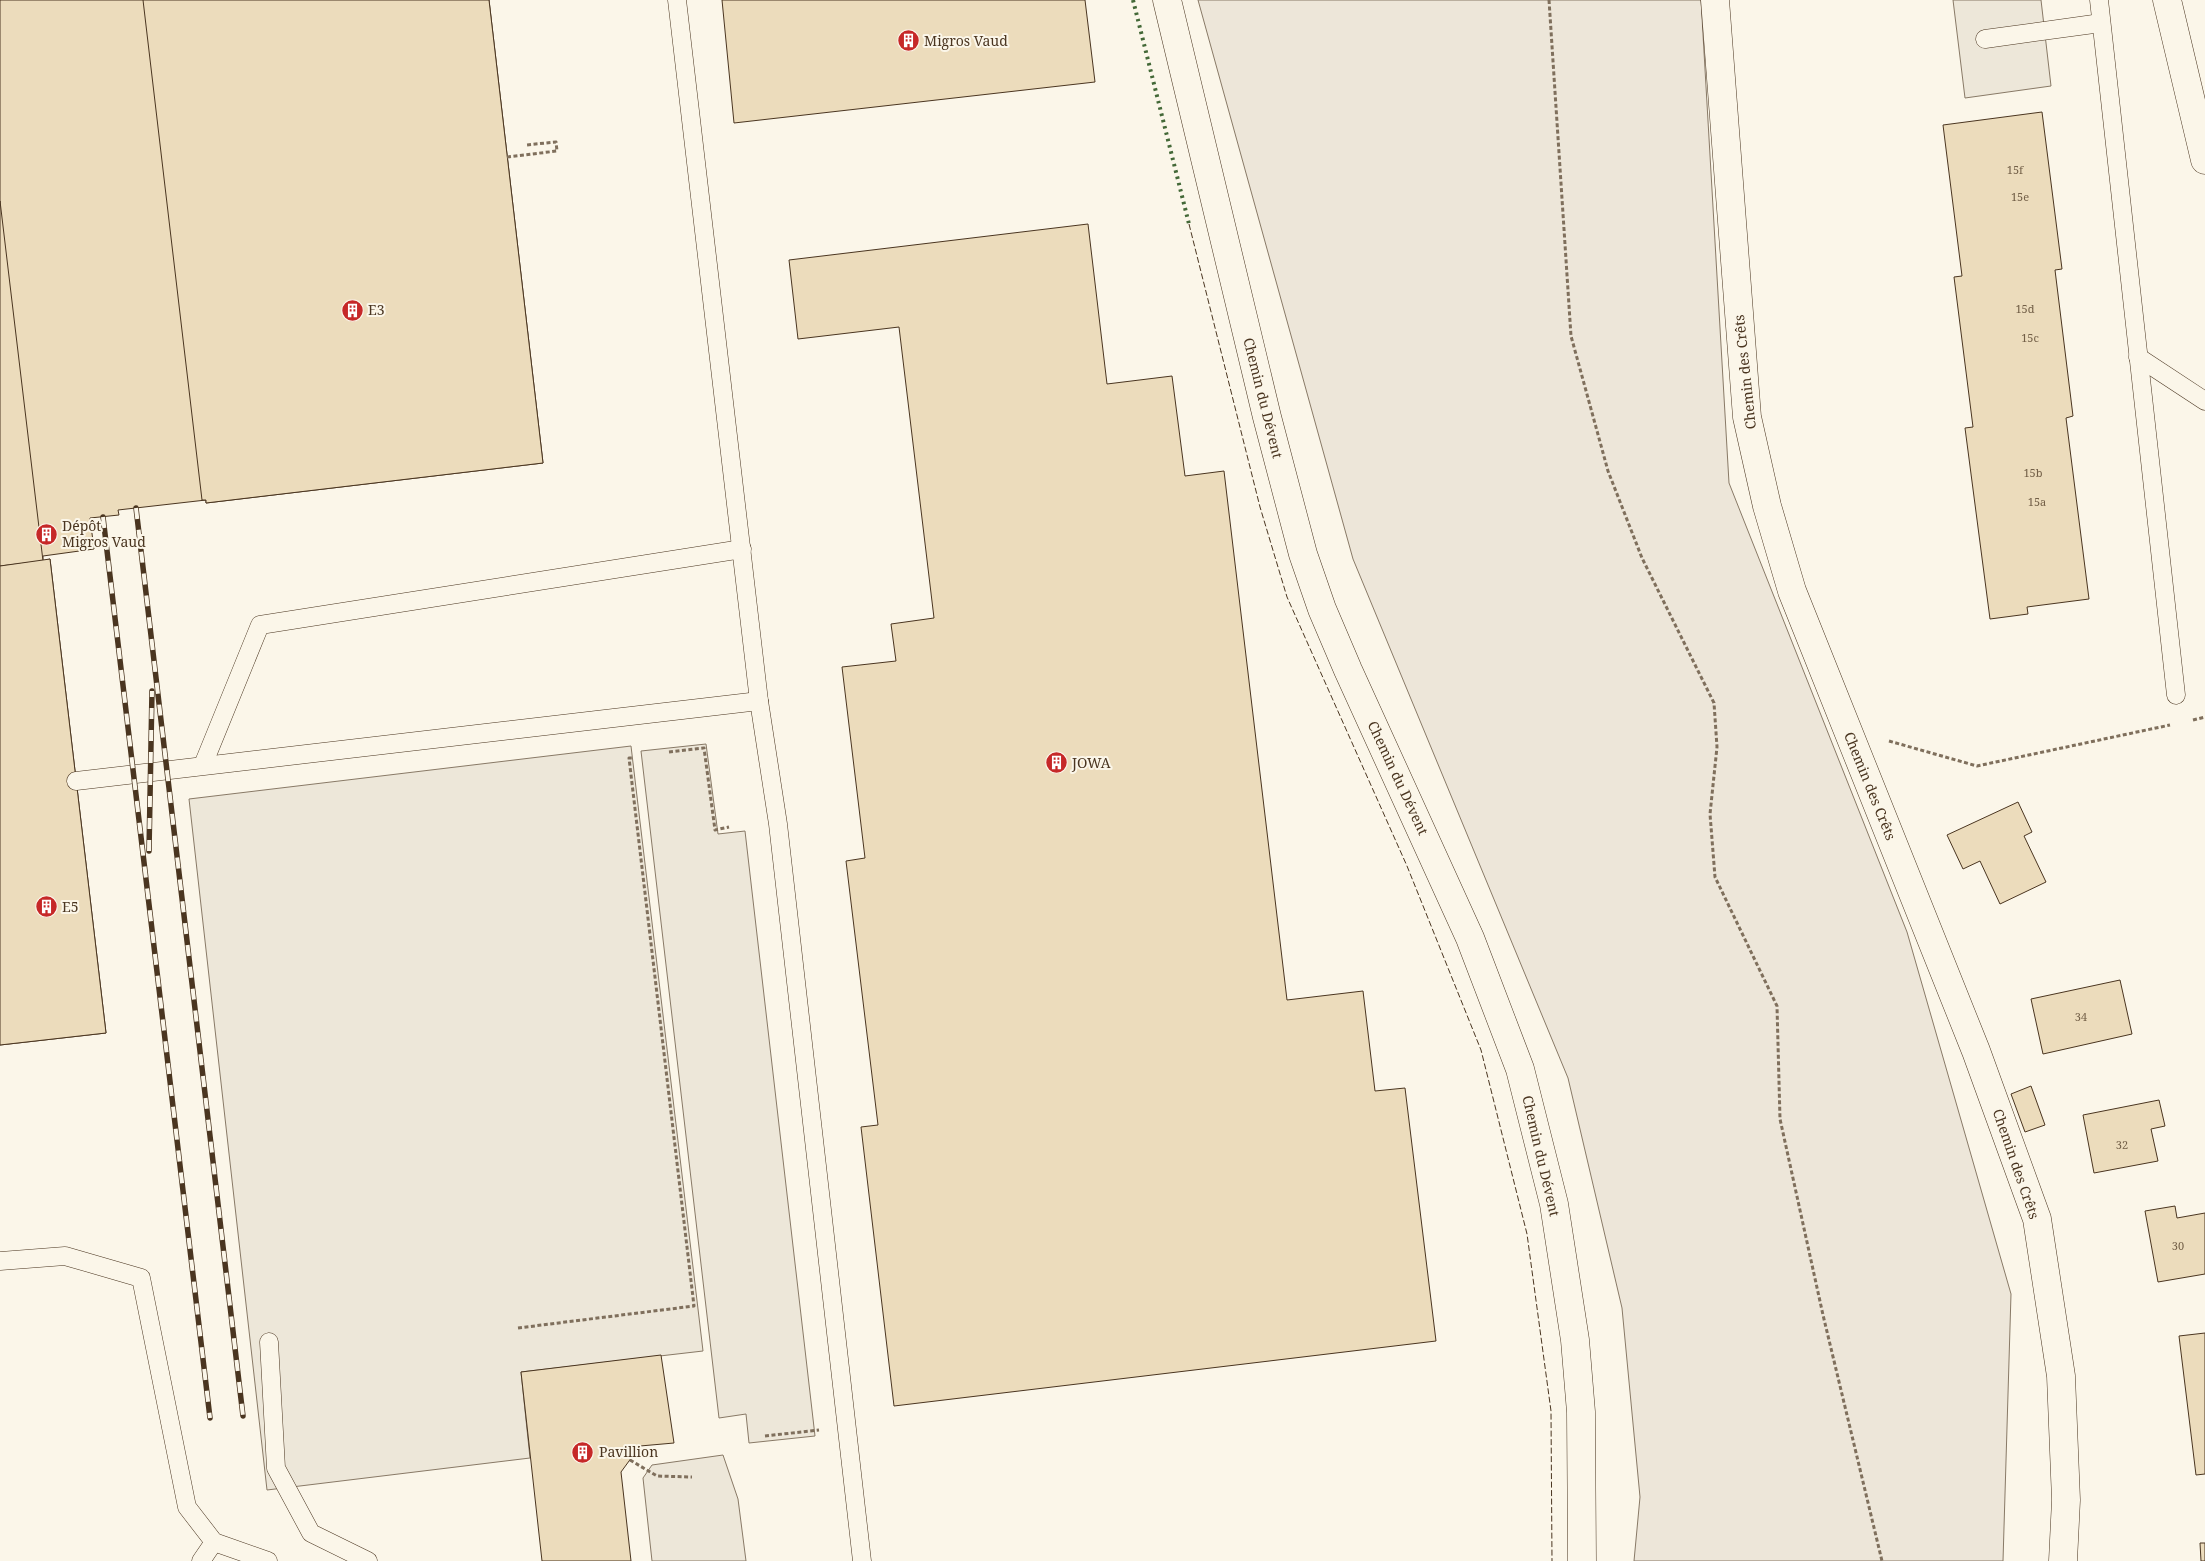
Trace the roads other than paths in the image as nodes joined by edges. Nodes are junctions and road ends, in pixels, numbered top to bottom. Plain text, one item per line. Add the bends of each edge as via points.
1 (677, 0) edge
2 (1167, 0) edge
3 (1715, 0) edge
4 (2099, 0) edge
5 (2167, 0) edge
6 (2101, 23) junction
7 (1985, 39) dead end
8 (2205, 160) edge
9 (2138, 357) junction
10 (2205, 401) edge
11 (742, 549) junction
12 (2176, 695) dead end
13 (759, 701) junction
14 (203, 766) junction
15 (76, 781) dead end
16 (0, 1261) edge
17 (268, 1342) dead end
18 (214, 1542) junction
19 (201, 1561) edge
20 (268, 1561) edge
21 (368, 1561) edge
22 (862, 1561) edge
23 (1582, 1561) edge
24 (2063, 1561) edge

1 - 11 lane
2 - 23 street, Chemin du Dévent via 1303,554 1348,670 1470,938 1520,1069 1554,1204 1576,1340 1582,1421
3 - 24 street, Chemin des Crêts via 1747,417 1767,506 1792,591 1976,1051 2037,1219 2061,1376 2066,1500
4 - 6 lane
5 - 8 street
6 - 7 lane
6 - 9 lane
9 - 10 lane
9 - 12 lane
11 - 13 lane
11 - 14 lane via 260,624
13 - 14 lane
13 - 22 lane via 780,844
14 - 15 lane
16 - 18 lane via 65,1256 141,1278 187,1507
17 - 21 lane via 276,1468 311,1532
18 - 19 lane
18 - 20 lane

